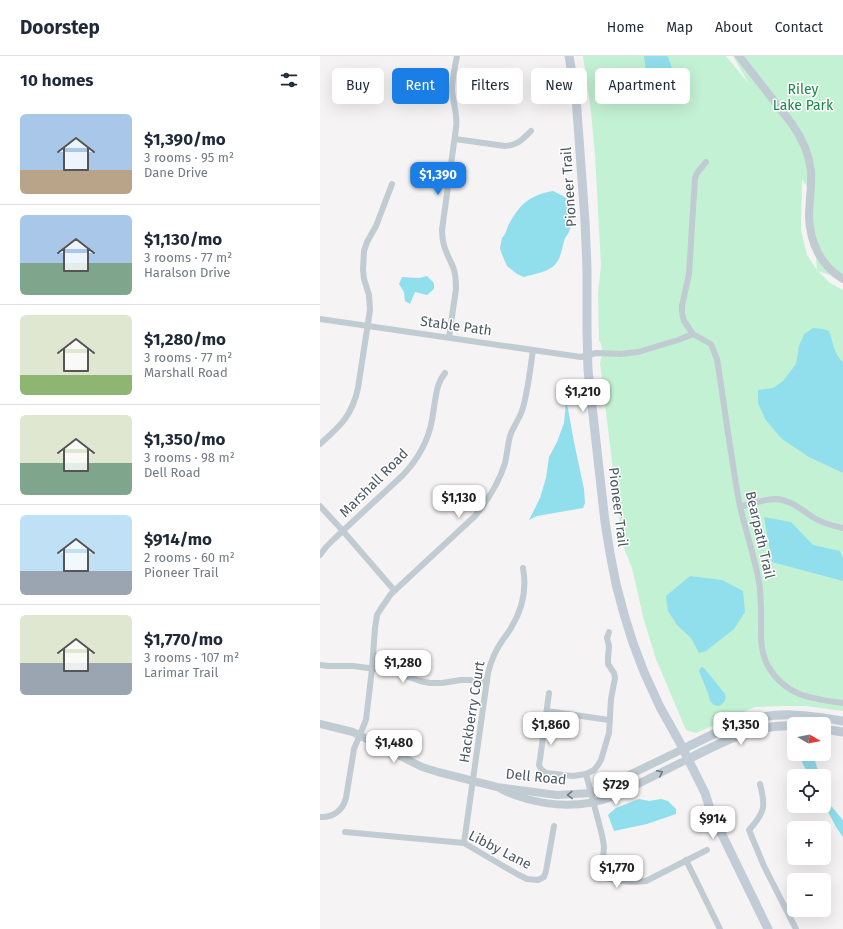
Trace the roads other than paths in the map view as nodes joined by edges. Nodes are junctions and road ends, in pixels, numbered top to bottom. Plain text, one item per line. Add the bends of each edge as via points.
1 (457, 56) edge
2 (569, 56) edge
3 (739, 56) edge
4 (531, 131) dead end
5 (455, 139) junction
6 (706, 162) dead end
7 (392, 184) dead end
8 (843, 279) edge
9 (320, 318) edge
10 (367, 326) junction
11 (693, 334) junction
12 (449, 338) junction
13 (533, 350) junction
14 (588, 355) junction
15 (445, 374) dead end
16 (320, 444) edge
17 (320, 506) edge
18 (740, 507) junction
19 (843, 528) edge
20 (343, 531) junction
21 (320, 556) edge
22 (523, 568) dead end
23 (394, 590) junction
24 (608, 632) dead end
25 (320, 665) edge
26 (372, 669) junction
27 (487, 682) junction
28 (549, 693) dead end
29 (843, 703) edge
30 (547, 711) junction
31 (609, 720) junction
32 (843, 721) edge
33 (320, 724) edge
34 (787, 727) edge
35 (831, 730) edge
36 (843, 732) edge
37 (359, 735) junction
38 (683, 749) junction
39 (688, 759) junction
40 (586, 774) junction
41 (473, 781) junction
42 (760, 784) dead end
43 (497, 787) junction
44 (591, 793) junction
45 (593, 802) junction
46 (320, 817) edge
47 (554, 826) dead end
48 (345, 832) dead end
49 (464, 843) junction
50 (707, 850) dead end
51 (686, 860) junction
52 (720, 928) edge
53 (768, 929) edge
54 (796, 929) edge

1 - 5 street via 452,82 457,121
2 - 14 main road, Pioneer Trail via 576,97 585,221
3 - 8 street via 792,124 805,146 811,172 810,230 813,243 826,265
4 - 5 street via 521,141 510,146
5 - 12 street via 442,236 456,282
6 - 11 street via 695,178 689,274 682,306 684,321
7 - 10 street via 364,251 363,270 370,302
9 - 10 street, Stable Path
10 - 12 street, Stable Path
10 - 16 street via 356,399 343,423
11 - 14 street via 638,352
11 - 18 street, Bearpath Trail via 711,344 717,359
12 - 13 street, Stable Path
13 - 14 street, Stable Path via 581,357
13 - 23 street via 525,403 513,428 503,467 493,492 475,516
14 - 38 main road, Pioneer Trail via 605,522 616,584 644,672
15 - 20 street, Marshall Road via 438,386 430,432 419,456 403,475
17 - 20 street
18 - 19 street via 766,500 782,500 828,524
18 - 29 street, Bearpath Trail via 760,588 761,642 768,666 775,676 794,692 818,700
20 - 21 street, Marshall Road
20 - 23 street
22 - 27 street, Hackberry Court via 525,589 518,614 493,657
23 - 26 street via 377,615
24 - 31 street via 608,664 614,673
25 - 26 street
26 - 27 street via 391,671 430,683 470,680
26 - 37 street via 366,720
27 - 41 street, Hackberry Court
28 - 30 street
30 - 31 street
30 - 40 street via 539,765 546,773 573,776
31 - 40 street via 609,733 598,765
32 - 38 main road, Dell Road via 788,714 763,717 740,722
33 - 37 street, Dell Road
34 - 39 main road, Dell Road via 748,732
35 - 36 main road
37 - 41 street, Dell Road via 422,767
37 - 46 street via 344,805 336,814
38 - 39 main road, Pioneer Trail
38 - 44 street, Dell Road
45 -> 39 street, Dell Road via 612,797
39 - 53 main road, Pioneer Trail
40 - 44 street
41 - 43 street, Dell Road
41 - 49 street, Hackberry Court
42 - 54 street via 763,808 749,830
44 -> 43 street, Dell Road via 557,795
43 - 45 street, Dell Road via 509,793 551,804
44 - 45 street
45 - 51 street via 604,846 602,873 605,878 641,882
47 - 49 street, Libby Lane via 546,871 544,877 538,880 527,879
48 - 49 street, Libby Lane
50 - 51 street
51 - 52 street

